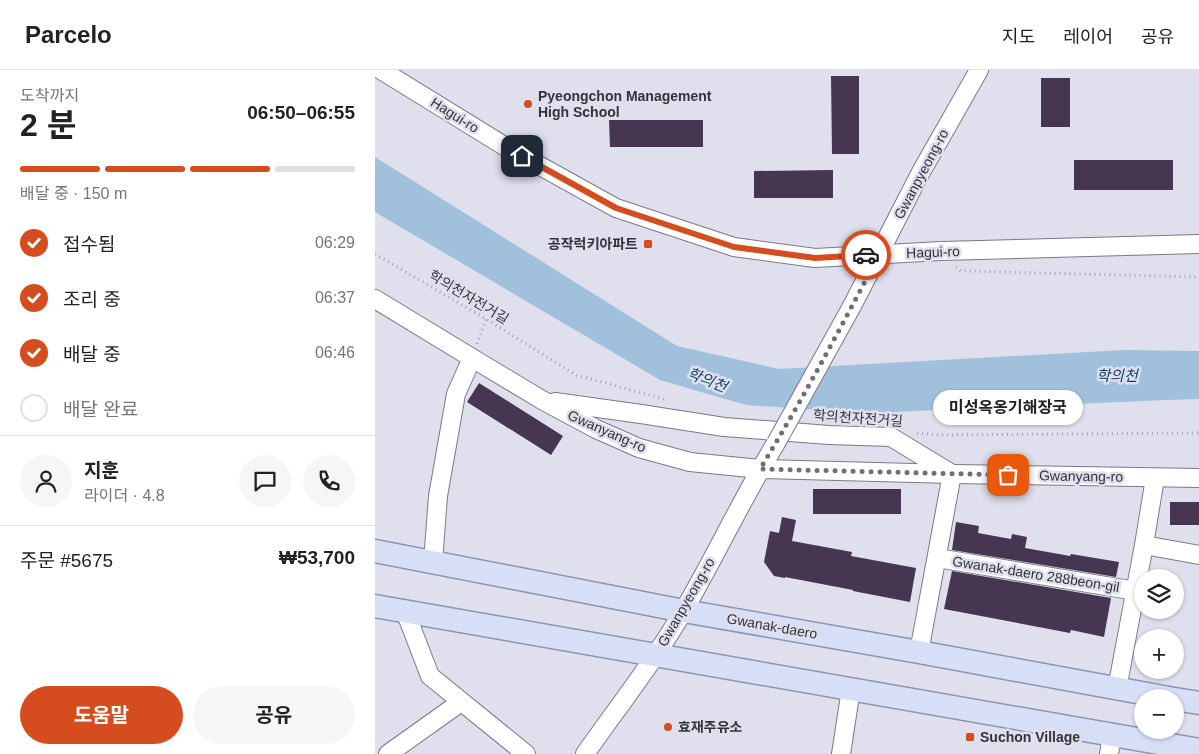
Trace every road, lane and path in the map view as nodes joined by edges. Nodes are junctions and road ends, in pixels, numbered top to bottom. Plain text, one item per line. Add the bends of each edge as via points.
1 (381, 70) edge
2 (979, 70) edge
3 (1199, 244) edge
4 (941, 251) junction
5 (375, 254) edge
6 (879, 255) junction
7 (1199, 276) edge
8 (375, 298) edge
9 (486, 319) junction
10 (471, 358) junction
11 (543, 400) junction
12 (672, 402) dead end
13 (1199, 432) edge
14 (909, 433) dead end
15 (760, 469) junction
16 (952, 474) junction
17 (1155, 478) junction
18 (1199, 478) edge
19 (1144, 545) junction
20 (375, 551) edge
21 (1199, 555) edge
22 (937, 558) junction
23 (433, 562) junction
24 (1140, 569) edge
25 (1134, 590) edge
26 (1134, 600) edge
27 (375, 606) edge
28 (405, 611) junction
29 (684, 611) junction
30 (919, 652) junction
31 (655, 654) junction
32 (851, 688) junction
33 (1117, 689) junction
34 (1134, 692) edge
35 (1184, 700) edge
36 (461, 702) junction
37 (1199, 703) edge
38 (1110, 744) edge
39 (1199, 750) edge
40 (388, 754) edge
41 (526, 754) edge
42 (585, 754) edge
43 (841, 754) edge

1 - 6 street, Hagui-ro via 506,147 616,208 734,247 815,258
2 - 6 street, Gwanpyeong-ro via 921,172
3 - 4 street, Hagui-ro
4 - 6 street, Hagui-ro
4 - 7 path via 961,271
5 - 9 path, 학의천자전거길
6 - 15 street, Gwanpyeong-ro, bridge
8 - 10 street, Gwanyang-ro
9 - 10 path
9 - 12 path, 학의천자전거길 via 576,375
10 - 11 street, Gwanyang-ro
10 - 23 street via 456,394 438,496
11 - 15 street, Gwanyang-ro via 639,448 690,462
11 - 16 street via 724,427 891,437
13 - 14 path, 학의천자전거길
15 - 16 street, Gwanyang-ro
15 - 29 street, Gwanpyeong-ro
16 - 17 street, Gwanyang-ro
16 - 22 street
17 - 18 street, Gwanyang-ro
17 - 19 street, Gwanak-daero 288beon-gil
19 - 21 street
19 - 24 street, Gwanak-daero 288beon-gil
20 - 23 main road, Gwanak-daero
22 - 25 street, Gwanak-daero 288beon-gil
22 - 30 street
23 - 29 main road, Gwanak-daero
26 - 33 street, Gwanak-daero 288beon-gil
27 - 28 main road
28 - 31 main road
28 - 36 street via 431,676
29 - 30 main road, Gwanak-daero
29 - 31 street, Gwanpyeong-ro
30 - 33 main road, Gwanak-daero
31 - 32 main road
31 - 42 street, Gwanpyeong-ro
32 - 38 main road
32 - 43 street
33 - 34 main road, Gwanak-daero
35 - 37 main road
36 - 40 street
36 - 41 street
38 - 39 main road

